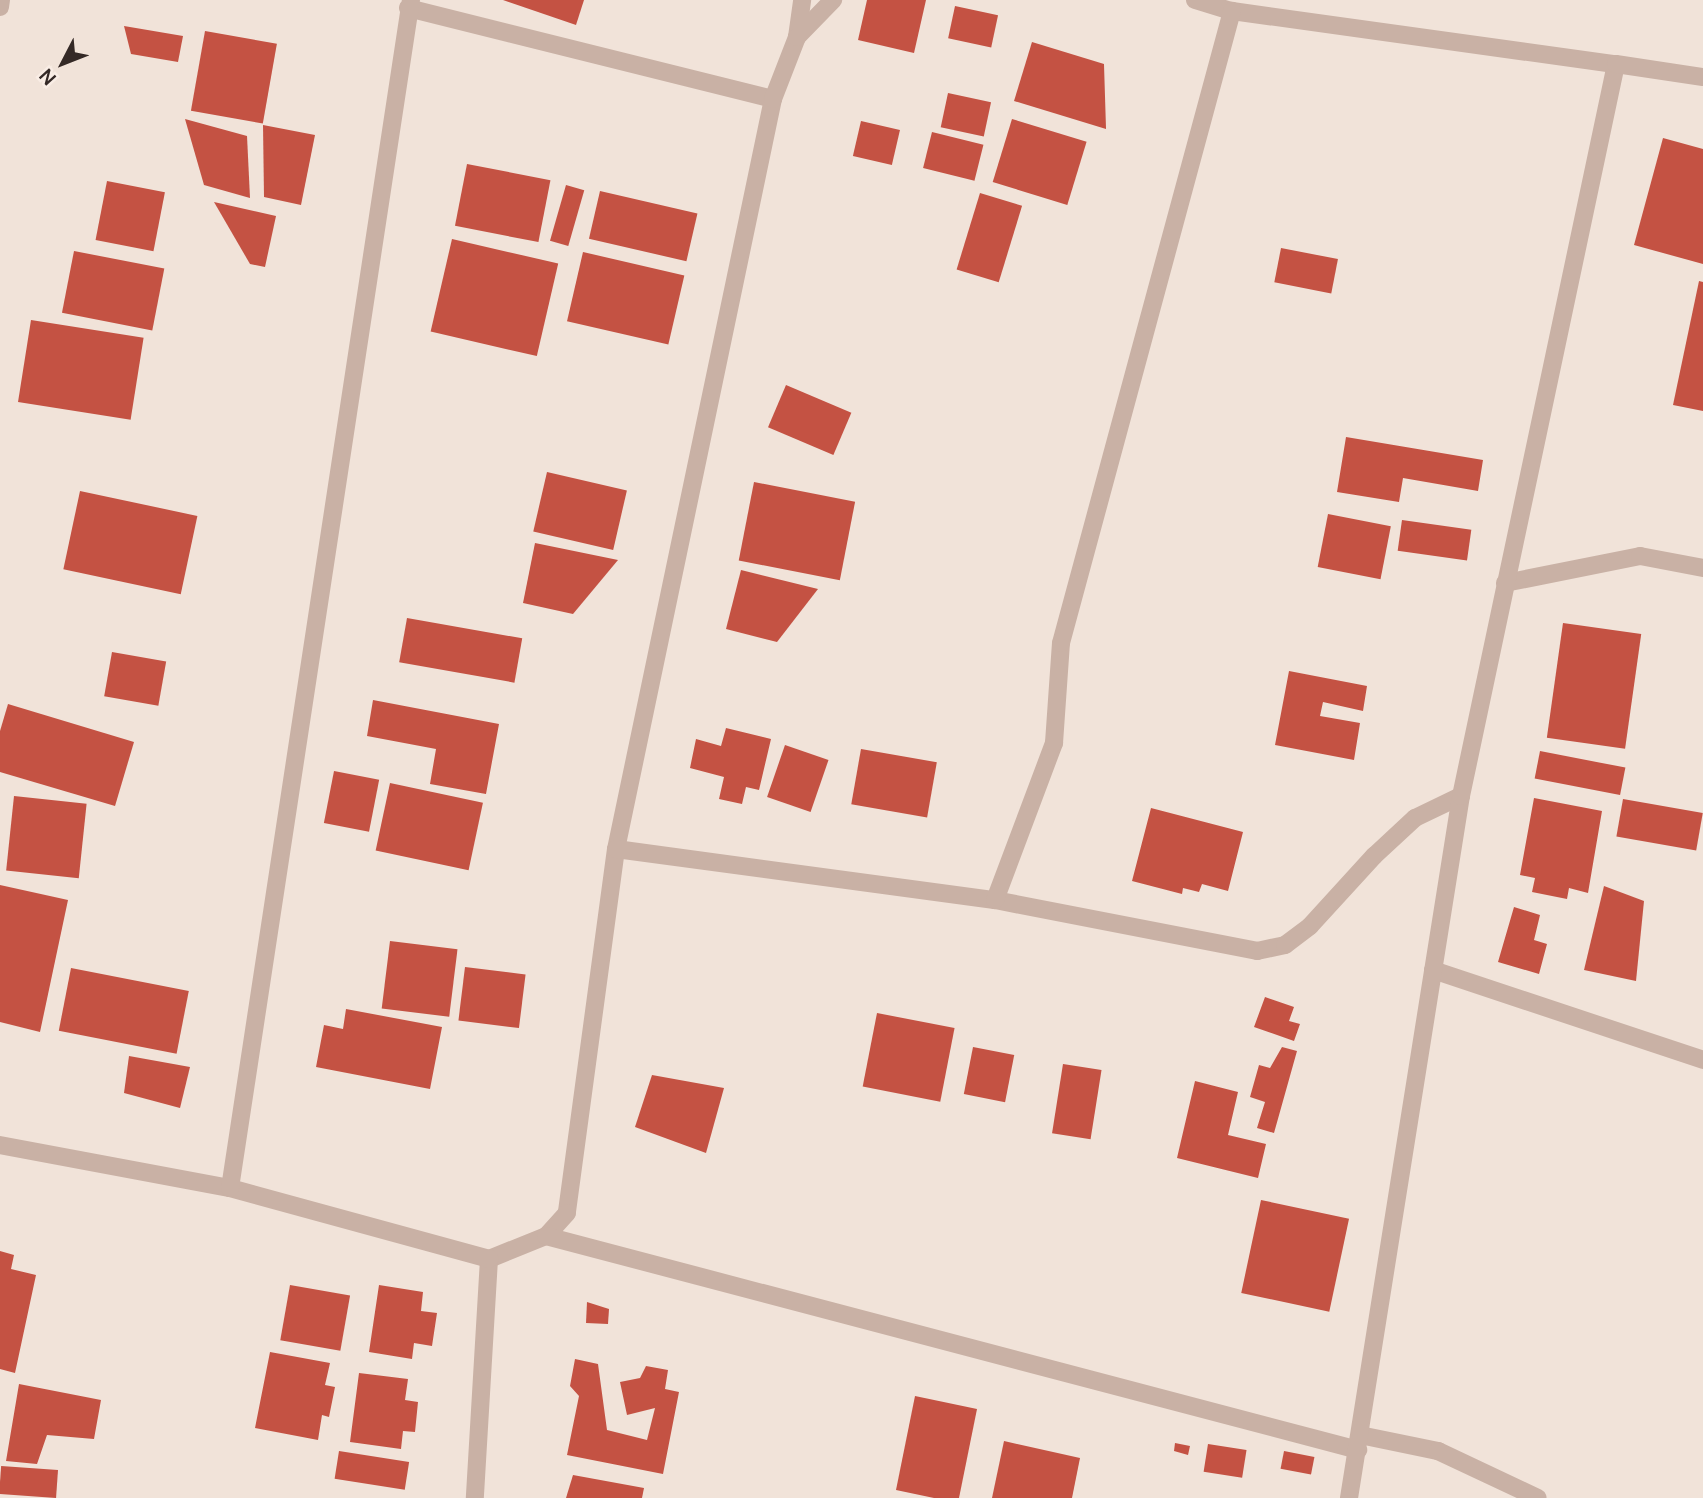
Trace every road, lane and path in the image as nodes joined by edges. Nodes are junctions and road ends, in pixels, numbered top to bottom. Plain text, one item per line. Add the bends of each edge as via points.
1 (1, 0) edge
2 (802, 0) edge
3 (833, 0) edge
4 (1195, 0) edge
5 (410, 4) edge
6 (0, 7) edge
7 (1232, 11) junction
8 (797, 37) junction
9 (1616, 64) junction
10 (1703, 77) edge
11 (773, 99) junction
12 (1703, 568) edge
13 (1505, 583) junction
14 (1461, 796) junction
15 (616, 849) junction
16 (995, 900) junction
17 (1433, 970) junction
18 (1703, 1060) edge
19 (0, 1145) edge
20 (230, 1188) junction
21 (546, 1236) junction
22 (489, 1259) junction
23 (1359, 1442) junction
24 (475, 1498) edge
25 (1349, 1498) edge
26 (1538, 1498) edge

1 - 6 street
2 - 8 street
3 - 8 street
4 - 7 street
5 - 11 street
5 - 20 street
7 - 9 street
7 - 16 street via 1061,643 1055,743
8 - 11 street
9 - 10 street
9 - 13 street
11 - 15 street
12 - 13 street via 1640,556
13 - 14 street
14 - 16 street via 1415,818 1310,926 1285,945 1257,951
14 - 17 street
15 - 16 street
15 - 21 street via 567,1213
17 - 18 street
17 - 23 street
19 - 20 street
20 - 22 street
21 - 22 street
21 - 23 street
22 - 24 street
23 - 25 street
23 - 26 street via 1438,1451

